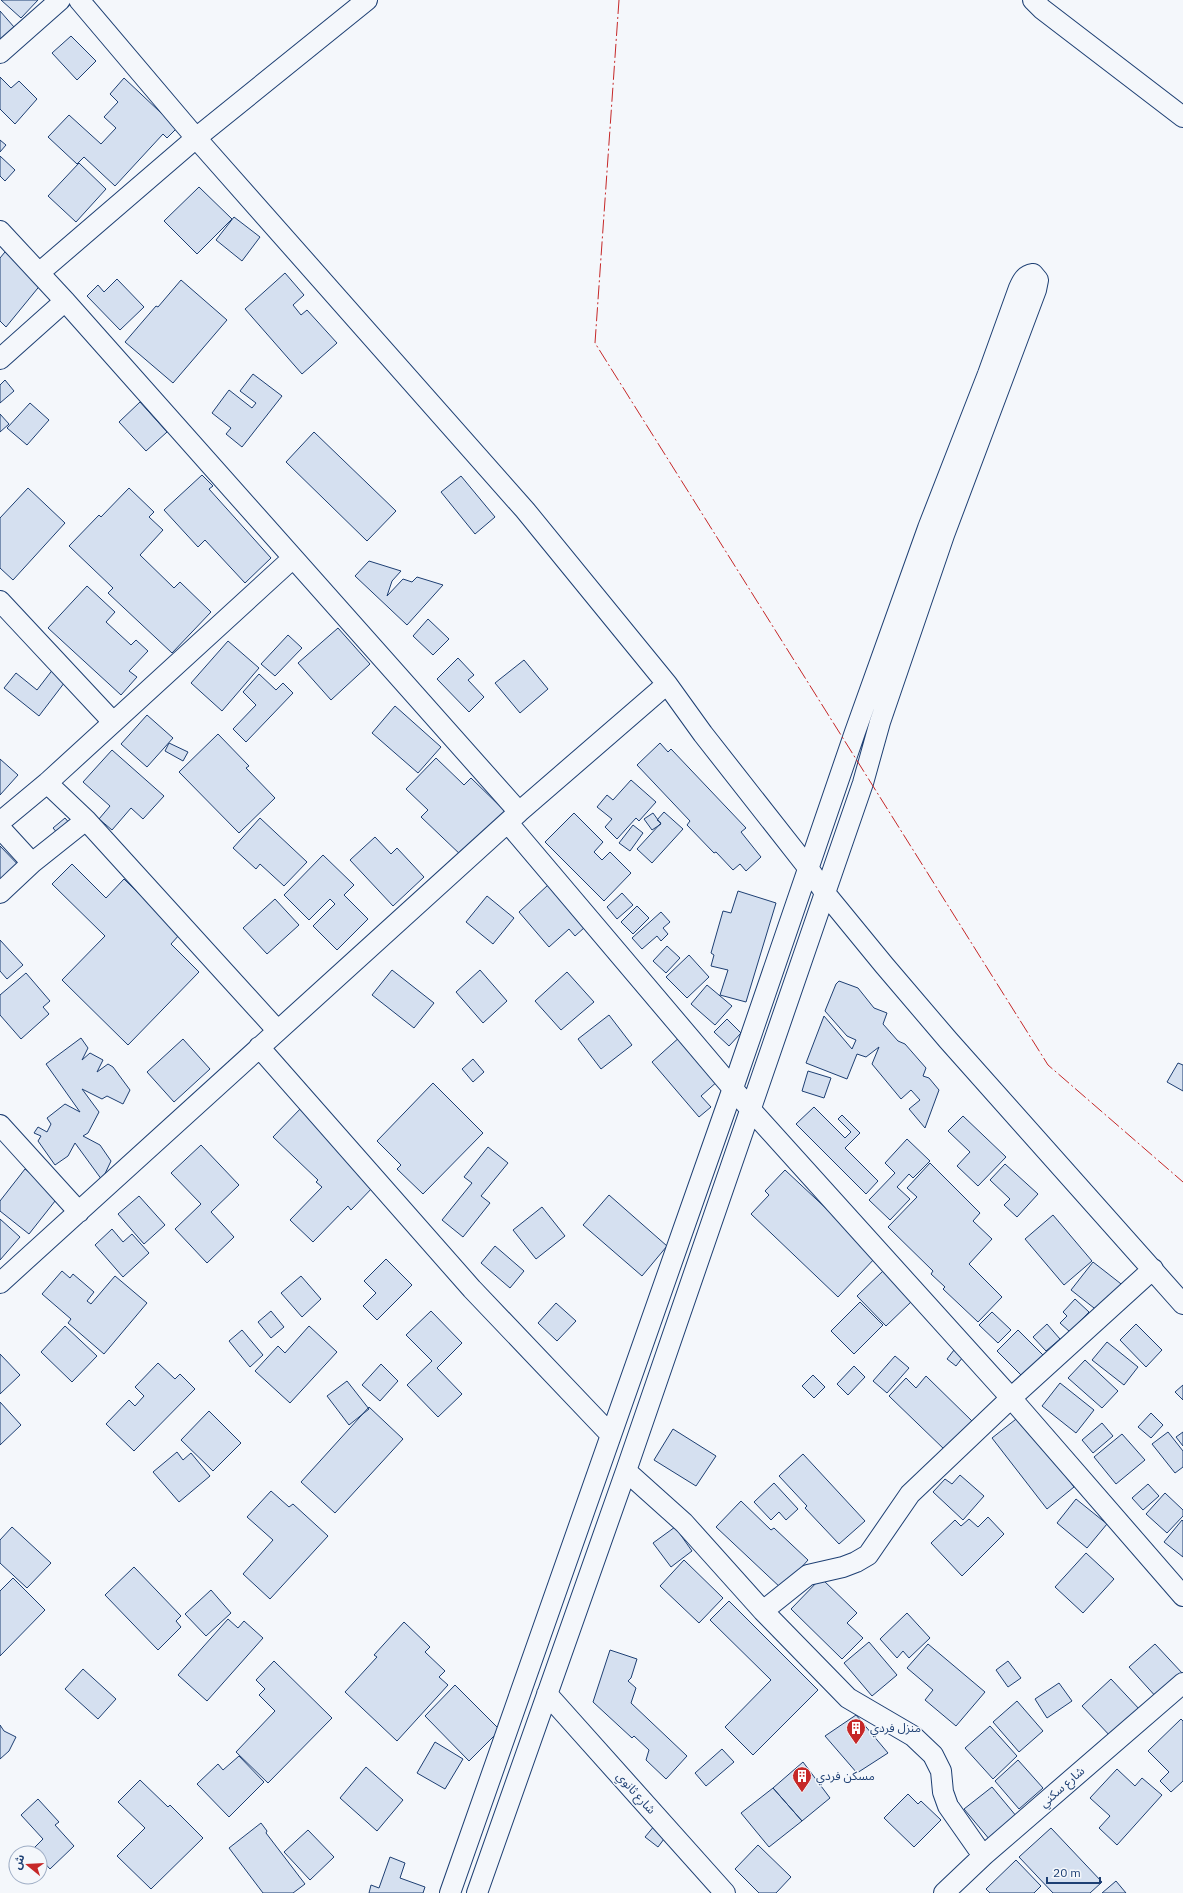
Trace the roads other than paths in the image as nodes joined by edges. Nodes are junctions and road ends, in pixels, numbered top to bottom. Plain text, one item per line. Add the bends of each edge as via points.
1 (60, 0) edge
2 (79, 0) edge
3 (367, 0) edge
4 (1042, 3) edge
5 (0, 53) edge
6 (1183, 117) edge
7 (196, 138) junction
8 (0, 231) edge
9 (40, 273) junction
10 (65, 301) junction
11 (0, 359) edge
12 (293, 558) junction
13 (0, 601) edge
14 (667, 684) junction
15 (112, 722) junction
16 (47, 783) junction
17 (514, 817) junction
18 (86, 820) junction
19 (0, 822) edge
20 (0, 828) edge
21 (32, 864) junction
22 (809, 868) junction
23 (0, 893) edge
24 (825, 893) junction
25 (277, 1030) junction
26 (259, 1047) junction
27 (733, 1088) junction
28 (751, 1110) junction
29 (0, 1125) edge
30 (79, 1212) junction
31 (1153, 1269) junction
32 (0, 1284) edge
33 (1183, 1304) edge
34 (1011, 1398) junction
35 (611, 1435) junction
36 (626, 1472) junction
37 (1183, 1596) edge
38 (763, 1611) junction
39 (1183, 1683) edge
40 (547, 1694) junction
41 (983, 1856) junction
42 (450, 1893) edge
43 (477, 1893) edge
44 (725, 1893) edge
45 (944, 1893) edge

1 - 5 street
2 - 7 street
3 - 7 street
4 - 6 street
7 - 9 street
7 - 14 street via 525,510
8 - 9 street
9 - 10 street
10 - 11 street
10 - 12 street
12 - 15 street
12 - 17 street
13 - 15 street
14 - 17 street
14 - 22 street via 703,734
15 - 16 street
16 - 18 street
16 - 19 street
17 - 25 street
17 - 27 street
18 - 21 street
18 - 25 street
20 - 21 street
21 - 23 street
22 - 24 street
22 - 24 street via 857,725 1022,280 1033,274 1038,280 1036,290 944,535
22 - 27 street
24 - 28 street
24 - 31 street via 948,1040
25 - 26 street
26 - 30 street
26 - 35 street via 472,1289
27 - 28 street
27 - 35 street
28 - 34 street
28 - 36 street
29 - 30 street
30 - 32 street
31 - 33 street
31 - 34 street
34 - 37 street
34 - 38 street via 910,1494 868,1555 843,1567 808,1575
35 - 42 street
36 - 38 street via 684,1523
36 - 40 street
38 - 41 street via 848,1698 913,1736 933,1755 941,1771 943,1792 948,1806
39 - 41 street, شارع سكني
40 - 43 street
40 - 44 street, شارع ثانوي
41 - 45 street, شارع سكني

